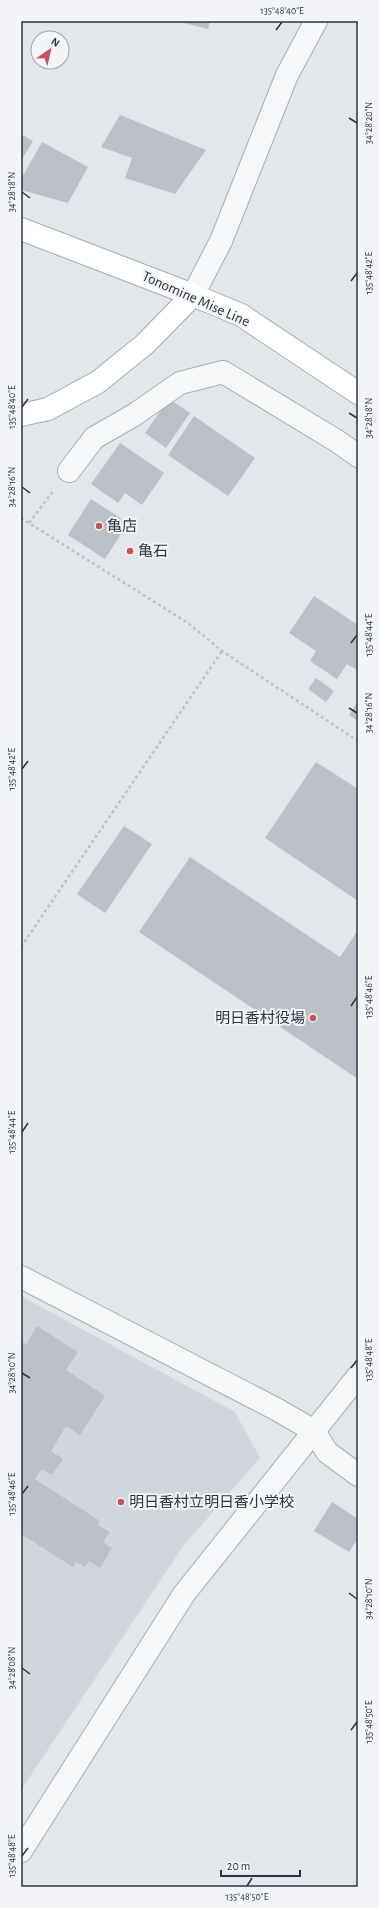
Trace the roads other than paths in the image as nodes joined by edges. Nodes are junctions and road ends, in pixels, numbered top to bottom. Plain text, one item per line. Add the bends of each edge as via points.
1 (313, 22) edge
2 (21, 229) edge
3 (193, 295) junction
4 (358, 393) edge
5 (21, 415) edge
6 (358, 456) edge
7 (69, 471) road end
8 (21, 1277) edge
9 (358, 1376) edge
10 (314, 1430) junction
11 (358, 1475) edge
12 (21, 1851) edge

1 - 3 street via 287,75 221,241
2 - 3 main road, Tonomine Mise Line
3 - 4 main road, Tonomine Mise Line via 241,315
3 - 5 main road via 145,344 98,382 48,409
6 - 7 street via 223,372 180,382 134,415 94,438
8 - 10 street
9 - 10 street
10 - 11 street via 327,1452
10 - 12 street via 184,1594

